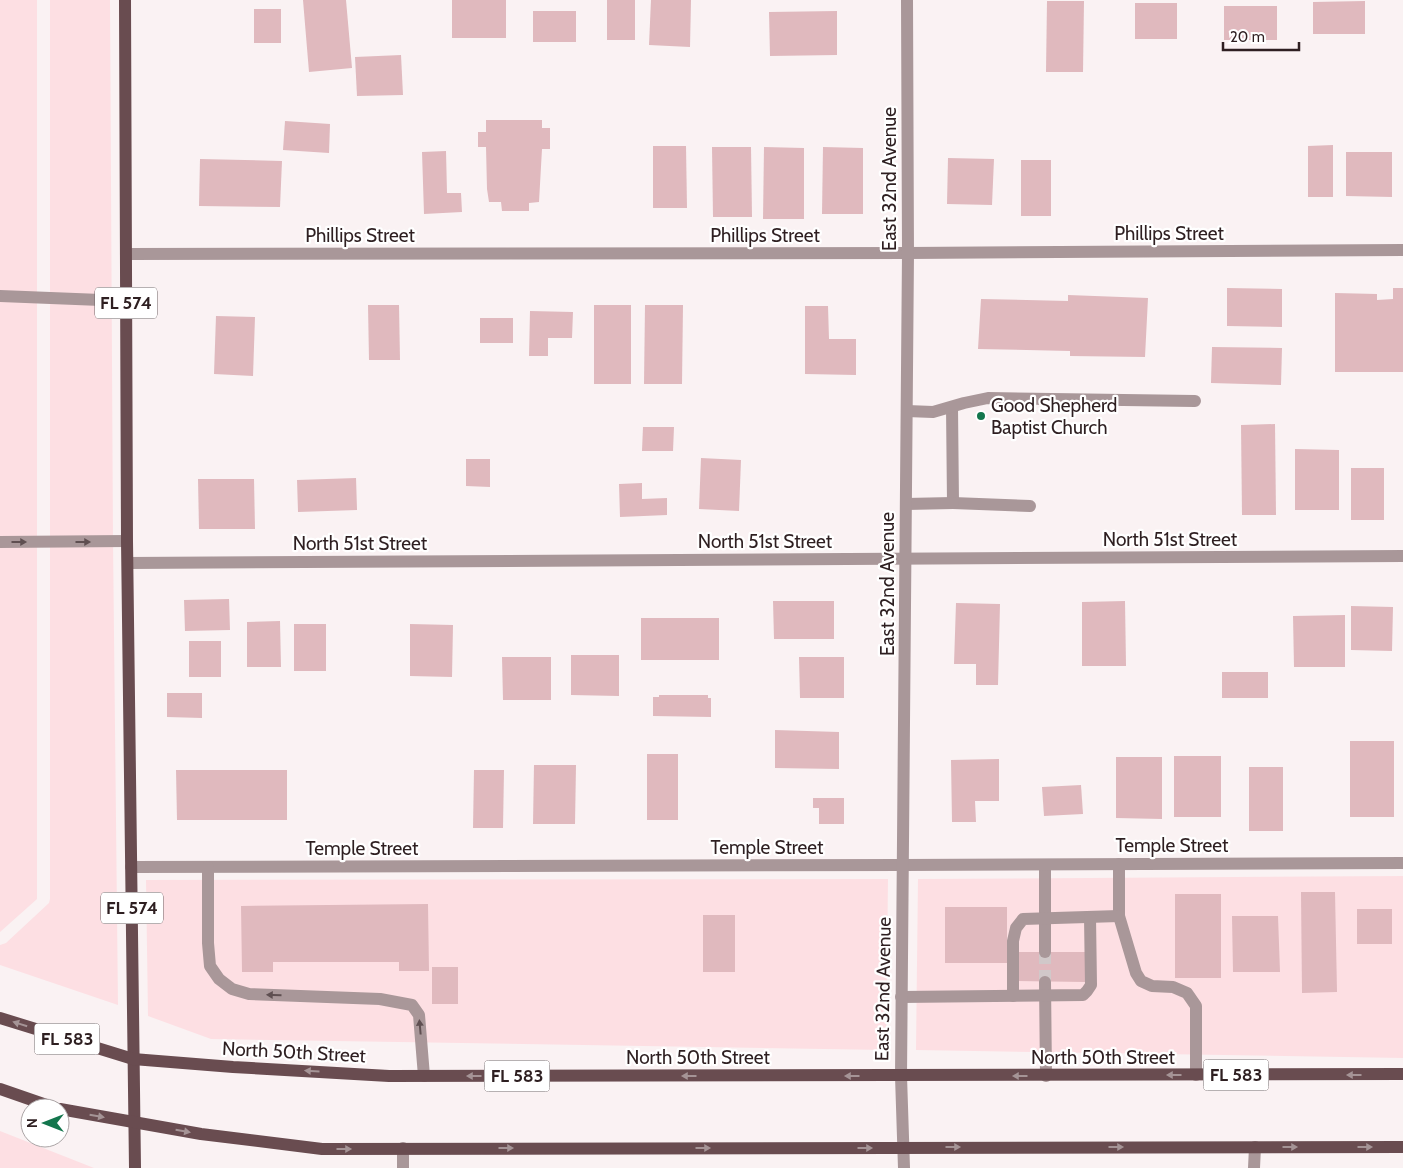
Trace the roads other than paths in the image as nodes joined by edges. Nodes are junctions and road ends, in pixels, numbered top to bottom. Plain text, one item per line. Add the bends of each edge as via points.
1 (125, 0) edge
2 (907, 0) edge
3 (1403, 250) edge
4 (908, 253) junction
5 (126, 254) junction
6 (0, 296) edge
7 (126, 300) junction
8 (1195, 401) dead end
9 (952, 407) junction
10 (907, 411) junction
11 (906, 504) junction
12 (953, 504) junction
13 (1030, 506) dead end
14 (127, 541) junction
15 (0, 542) edge
16 (1403, 556) edge
17 (906, 559) junction
18 (128, 564) junction
19 (1403, 863) edge
20 (1119, 864) junction
21 (1045, 865) junction
22 (903, 866) junction
23 (131, 867) junction
24 (208, 867) junction
25 (1119, 916) junction
26 (1090, 917) junction
27 (1045, 919) junction
28 (1045, 952) tunnel mouth
29 (1045, 982) tunnel mouth
30 (1013, 996) junction
31 (1045, 996) junction
32 (902, 998) junction
33 (0, 1018) edge
34 (133, 1059) junction
35 (1403, 1074) edge
36 (1196, 1075) junction
37 (424, 1076) junction
38 (901, 1076) junction
39 (1046, 1076) junction
40 (0, 1089) edge
41 (26, 1098) edge
42 (70, 1111) edge
43 (134, 1123) junction
44 (1255, 1147) junction
45 (1403, 1147) edge
46 (403, 1148) junction
47 (904, 1148) junction
48 (134, 1168) edge
49 (403, 1168) edge
50 (904, 1168) edge
51 (1254, 1168) edge

1 - 5 main road, FL 574
2 - 4 street, East 32nd Avenue
3 - 4 street, Phillips Street
4 - 5 street, Phillips Street
4 - 10 street, East 32nd Avenue
5 - 7 main road, FL 574
6 - 7 street
7 - 14 main road, FL 574
8 - 9 street via 988,398
9 - 10 street via 933,412
9 - 12 street
10 - 11 street, East 32nd Avenue
11 - 12 street
11 - 17 street, East 32nd Avenue
12 - 13 street
15 -> 14 street
14 - 18 main road, FL 574
16 - 17 street, North 51st Street
17 - 18 street, North 51st Street
17 - 22 street, East 32nd Avenue
18 - 23 main road, FL 574
19 - 20 street, Temple Street
20 - 21 street, Temple Street
20 - 25 street
21 - 22 street, Temple Street
21 - 27 street
22 - 24 street, Temple Street
22 - 32 street, East 32nd Avenue
23 - 24 street, Temple Street
23 - 34 main road, FL 574
37 -> 24 street via 418,1015 412,1005 380,999 250,994 232,989 220,979 210,966
25 - 26 street
25 - 36 street via 1141,981 1187,993 1196,1006
26 - 27 street
26 - 31 street via 1091,986 1083,995
27 - 28 street
27 - 30 street via 1023,920 1016,928
29 - 31 street
30 - 31 street
30 - 32 street
31 - 39 street
32 - 38 street, East 32nd Avenue
34 -> 33 main road, North 50th Street / FL 583
37 -> 34 main road, North 50th Street / FL 583
34 - 43 main road, FL 574
35 -> 36 main road, North 50th Street / FL 583
36 -> 39 main road, North 50th Street / FL 583
38 -> 37 main road, North 50th Street / FL 583
39 -> 38 main road, North 50th Street / FL 583
38 - 47 street, East 32nd Avenue
40 - 41 main road
42 -> 43 main road
43 -> 46 main road via 322,1149
43 - 48 main road, FL 574
44 -> 45 main road
47 -> 44 main road
44 - 51 street
46 -> 47 main road
46 - 49 street
47 - 50 street, East 32nd Avenue

